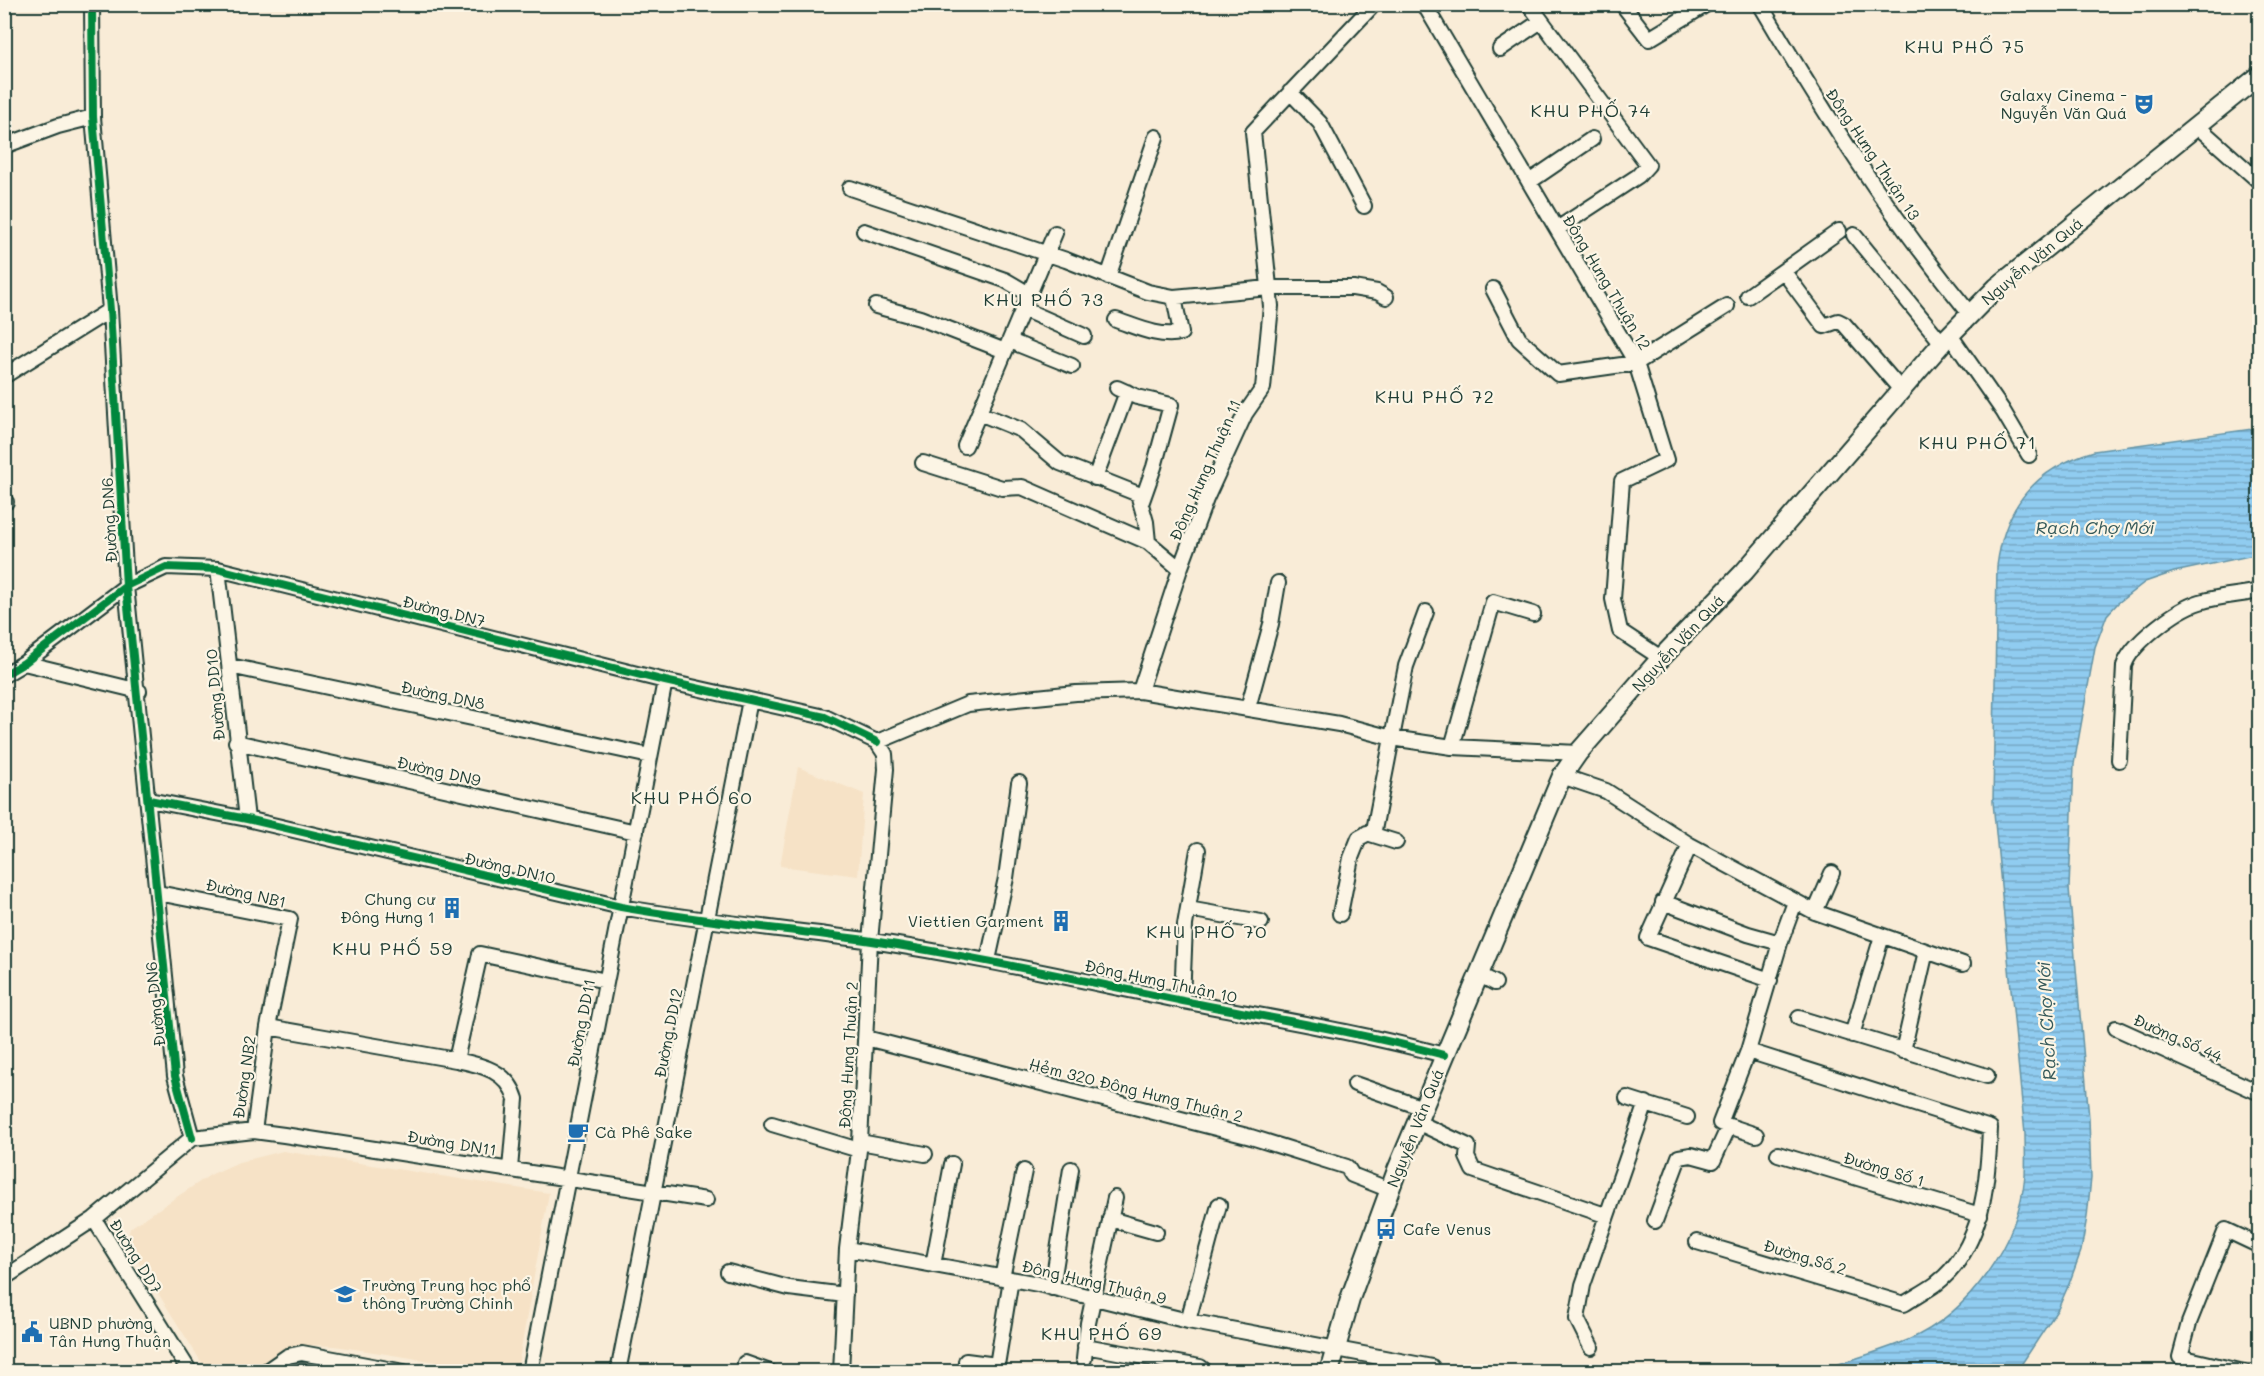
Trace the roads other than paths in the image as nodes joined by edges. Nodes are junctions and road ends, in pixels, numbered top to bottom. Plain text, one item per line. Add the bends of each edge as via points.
1 (92, 4) edge
2 (1374, 4) edge
3 (1424, 4) edge
4 (1529, 4) edge
5 (1622, 4) edge
6 (1707, 4) edge
7 (1760, 4) edge
8 (1541, 21) junction
9 (1500, 49) dead end
10 (2259, 75) edge
11 (1290, 92) junction
12 (93, 117) junction
13 (2197, 126) junction
14 (1156, 137) dead end
15 (1592, 139) dead end
16 (4, 146) edge
17 (1529, 182) junction
18 (2259, 182) edge
19 (850, 188) dead end
20 (1364, 206) dead end
21 (1557, 229) junction
22 (864, 231) dead end
23 (1839, 231) dead end
24 (1055, 233) dead end
25 (1854, 235) dead end
26 (1046, 255) junction
27 (1784, 272) junction
28 (1108, 277) junction
29 (1269, 288) junction
30 (1493, 289) dead end
31 (1029, 294) junction
32 (1748, 296) dead end
33 (1174, 297) junction
34 (1386, 297) dead end
35 (876, 306) dead end
36 (1727, 306) dead end
37 (1023, 309) junction
38 (110, 310) junction
39 (1970, 314) junction
40 (1116, 320) dead end
41 (1084, 336) dead end
42 (1946, 339) junction
43 (1008, 346) junction
44 (1636, 363) junction
45 (1072, 366) dead end
46 (4, 376) edge
47 (1902, 391) junction
48 (979, 413) junction
49 (965, 446) dead end
50 (2029, 455) dead end
51 (923, 463) dead end
52 (1095, 478) junction
53 (1142, 501) junction
54 (1149, 542) junction
55 (218, 569) junction
56 (1180, 569) junction
57 (1278, 583) dead end
58 (126, 586) junction
59 (2259, 591) edge
60 (1426, 612) dead end
61 (1533, 614) dead end
62 (1661, 658) junction
63 (24, 663) junction
64 (230, 666) junction
65 (4, 675) edge
66 (665, 681) junction
67 (139, 691) junction
68 (1140, 692) junction
69 (750, 700) junction
70 (1248, 708) junction
71 (1392, 738) junction
72 (236, 742) junction
73 (877, 742) junction
74 (1452, 747) junction
75 (1578, 753) junction
76 (650, 756) junction
77 (2119, 760) dead end
78 (1562, 776) junction
79 (1019, 783) dead end
80 (149, 800) junction
81 (247, 819) junction
82 (636, 832) junction
83 (1368, 833) junction
84 (1396, 842) dead end
85 (1690, 845) junction
86 (1198, 850) dead end
87 (1832, 873) dead end
88 (158, 893) junction
89 (1663, 902) junction
90 (1795, 902) junction
91 (621, 907) junction
92 (1188, 909) junction
93 (1815, 912) junction
94 (1340, 914) dead end
95 (707, 921) junction
96 (1261, 922) dead end
97 (1882, 936) junction
98 (870, 941) junction
99 (1780, 943) junction
100 (1926, 951) junction
101 (988, 960) junction
102 (1963, 964) dead end
103 (1478, 975) junction
104 (1770, 980) junction
105 (606, 981) junction
106 (1495, 983) dead end
107 (1182, 1001) junction
108 (1799, 1018) dead end
109 (268, 1027) junction
110 (2116, 1028) dead end
111 (1852, 1035) junction
112 (866, 1038) junction
113 (1748, 1051) junction
114 (1903, 1051) junction
115 (1444, 1055) junction
116 (456, 1060) junction
117 (1981, 1075) dead end
118 (1355, 1084) dead end
119 (2259, 1093) edge
120 (1627, 1098) dead end
121 (1646, 1103) junction
122 (1420, 1115) junction
123 (1687, 1117) dead end
124 (772, 1124) dead end
125 (1728, 1126) junction
126 (254, 1131) junction
127 (1756, 1135) dead end
128 (192, 1138) junction
129 (860, 1146) junction
130 (925, 1154) dead end
131 (1778, 1154) dead end
132 (952, 1164) dead end
133 (510, 1169) junction
134 (1071, 1169) dead end
135 (1024, 1171) dead end
136 (568, 1178) junction
137 (1390, 1190) junction
138 (654, 1191) junction
139 (1115, 1198) dead end
140 (706, 1200) dead end
141 (1219, 1206) dead end
142 (1605, 1215) junction
143 (1980, 1215) junction
144 (94, 1219) junction
145 (1110, 1219) junction
146 (1655, 1221) dead end
147 (1156, 1232) dead end
148 (1697, 1242) dead end
149 (2259, 1246) edge
150 (847, 1249) junction
151 (933, 1265) junction
152 (728, 1272) dead end
153 (4, 1278) edge
154 (1006, 1278) junction
155 (1052, 1288) junction
156 (844, 1295) junction
157 (1092, 1299) junction
158 (1188, 1321) junction
159 (1591, 1347) dead end
160 (1334, 1348) junction
161 (966, 1362) dead end
162 (745, 1363) dead end
163 (1432, 1367) dead end
164 (190, 1371) edge
165 (265, 1371) edge
166 (404, 1371) edge
167 (530, 1371) edge
168 (618, 1371) edge
169 (770, 1371) edge
170 (841, 1371) edge
171 (1206, 1371) edge
172 (1329, 1371) edge
173 (2244, 1371) edge

1 - 12 street, Đường DN6
2 - 11 street, Đông Hưng Thuận 11
3 - 17 street, Đông Hưng Thuận 12
4 - 8 street
5 - 6 street via 1649,39
7 - 39 street, Đông Hưng Thuận 13 via 1825,116 1880,197
8 - 9 street
8 - 21 street via 1648,165 1638,176
10 - 13 main road, Nguyễn Văn Quá
11 - 20 street via 1320,123
11 - 29 street, Đông Hưng Thuận 11 via 1253,132
12 - 16 street
12 - 38 street, Đường DN6
13 - 18 street
13 - 39 main road, Nguyễn Văn Quá via 1997,287
14 - 28 street
15 - 17 street
17 - 21 street, Đông Hưng Thuận 12
19 - 26 street
21 - 44 street, Đông Hưng Thuận 12
22 - 31 street via 1005,280
23 - 27 street
24 - 26 street
25 - 42 street
26 - 28 street
26 - 31 street
27 - 32 street
27 - 47 street via 1822,324 1844,324
28 - 33 street
29 - 33 street
29 - 34 street via 1353,288
29 - 56 street, Đông Hưng Thuận 11 via 1269,342 1263,388 1245,414 1206,499
30 - 44 street via 1519,339 1558,374
31 - 37 street
33 - 40 street via 1181,333 1149,332
35 - 43 street
36 - 44 street
37 - 41 street
37 - 43 street
38 - 46 street
38 - 58 street, Đường DN6
39 - 42 main road, Nguyễn Văn Quá
42 - 47 main road, Nguyễn Văn Quá
42 - 50 street via 2003,411
43 - 45 street
43 - 48 street
44 - 62 street, Đông Hưng Thuận 12 via 1666,460 1622,481 1613,599 1620,631
47 - 62 main road, Nguyễn Văn Quá via 1744,572
48 - 49 street
48 - 52 street via 1021,430 1053,458
51 - 54 street via 1002,488 1022,487
52 - 53 street via 1130,490
52 - 53 street via 1122,390 1171,405
53 - 54 street
54 - 56 street
55 - 58 street, Đường DN7 via 166,567
55 - 64 street, Đường DD10
55 - 66 street, Đường DN7
56 - 68 street, Đông Hưng Thuận 11
57 - 70 street
58 - 63 street, Đường DN7
58 - 67 street, Đường DN6
59 - 77 street via 2198,602 2151,631 2127,655
60 - 71 street via 1406,666
61 - 74 street via 1493,602
62 - 75 main road, Nguyễn Văn Quá
63 - 65 street, Đường DN7
63 - 67 street
64 - 72 street, Đường DD10
64 - 76 street, Đường DN8
66 - 69 street, Đường DN7
66 - 76 street, Đường DD11
67 - 80 street, Đường DN6
68 - 70 street
68 - 73 street via 1076,693 968,704
69 - 73 street, Đường DN7 via 825,717
69 - 95 street, Đường DD12
70 - 71 street
71 - 74 street
71 - 83 street via 1374,830
72 - 81 street, Đường DD10
72 - 82 street, Đường DN9
73 - 98 street, Đông Hưng Thuận 2 via 885,754 886,769
74 - 75 street
75 - 78 main road, Nguyễn Văn Quá
76 - 82 street, Đường DD11
78 - 85 street via 1606,791
78 - 103 main road, Nguyễn Văn Quá
79 - 101 street via 1008,868
80 - 81 street, Đường DN10
80 - 88 street, Đường DN6
81 - 91 street, Đường DN10
82 - 91 street, Đường DD11
83 - 84 street
83 - 94 street via 1359,838 1351,858
85 - 89 street
85 - 90 street
86 - 92 street
87 - 93 street
88 - 109 street, Đường NB1 via 290,919
88 - 128 street, Đường DN6 via 175,1076
89 - 99 street
89 - 104 street via 1648,938
90 - 93 street
90 - 99 street
91 - 95 street, Đường DN10
91 - 105 street, Đường DD11
92 - 96 street
92 - 107 street
93 - 97 street
95 - 98 street, Đường DN10
95 - 138 street, Đường DD12
97 - 100 street
97 - 111 street
98 - 101 street, Đông Hưng Thuận 10
98 - 112 street, Đông Hưng Thuận 2
99 - 104 street
100 - 102 street
100 - 114 street
101 - 107 street, Đông Hưng Thuận 10
103 - 106 street
103 - 115 main road, Nguyễn Văn Quá
104 - 113 street
105 - 116 street via 480,954
105 - 136 street, Đường DD11
107 - 115 street, Đông Hưng Thuận 10 via 1377,1037
108 - 111 street
109 - 116 street
109 - 126 street, Đường NB2
110 - 119 street, Đường Số 44
111 - 114 street
112 - 129 street, Đông Hưng Thuận 2
112 - 137 street, Hẻm 320 Đông Hưng Thuận 2 via 1251,1137 1347,1167 1352,1175
113 - 125 street via 1720,1124
113 - 143 street via 1990,1128 1989,1172
114 - 117 street
115 - 122 main road, Nguyễn Văn Quá
116 - 133 street via 495,1071 514,1091
118 - 122 street
120 - 121 street
121 - 123 street
121 - 142 street
122 - 137 main road, Nguyễn Văn Quá
122 - 142 street via 1468,1146 1467,1157 1473,1170
124 - 129 street
125 - 127 street
125 - 146 street via 1713,1161 1691,1155 1679,1157
126 - 128 street, Đường DN11
126 - 133 street, Đường DN11
128 - 144 street
129 - 130 street
129 - 150 street, Đông Hưng Thuận 2
131 - 143 street, Đường Số 1
132 - 151 street
133 - 136 street, Đường DN11
134 - 155 street
135 - 154 street
136 - 138 street, Đường DN11
136 - 167 street, Đường DD11
137 - 160 main road, Nguyễn Văn Quá
138 - 140 street, Đường DN11
138 - 168 street, Đường DD12
139 - 145 street
141 - 158 street
142 - 159 street via 1576,1319
143 - 148 street, Đường Số 2 via 1952,1267 1937,1283 1904,1304
144 - 153 street
144 - 164 street, Đường DD7
145 - 147 street
145 - 157 street
149 - 173 street via 2226,1230 2189,1323 2180,1357
150 - 151 street, Đông Hưng Thuận 9
150 - 156 street, Đông Hưng Thuận 2
151 - 154 street, Đông Hưng Thuận 9
152 - 156 street via 789,1288
154 - 155 street, Đông Hưng Thuận 9
154 - 161 street via 997,1365
155 - 157 street, Đông Hưng Thuận 9
156 - 170 street, Đông Hưng Thuận 2
157 - 158 street, Đông Hưng Thuận 9
157 - 171 street via 1084,1353 1200,1367
158 - 160 street, Đông Hưng Thuận 9
160 - 163 street, Đông Hưng Thuận 9
160 - 172 main road, Nguyễn Văn Quá
162 - 169 street
165 - 166 street via 288,1356 302,1353

